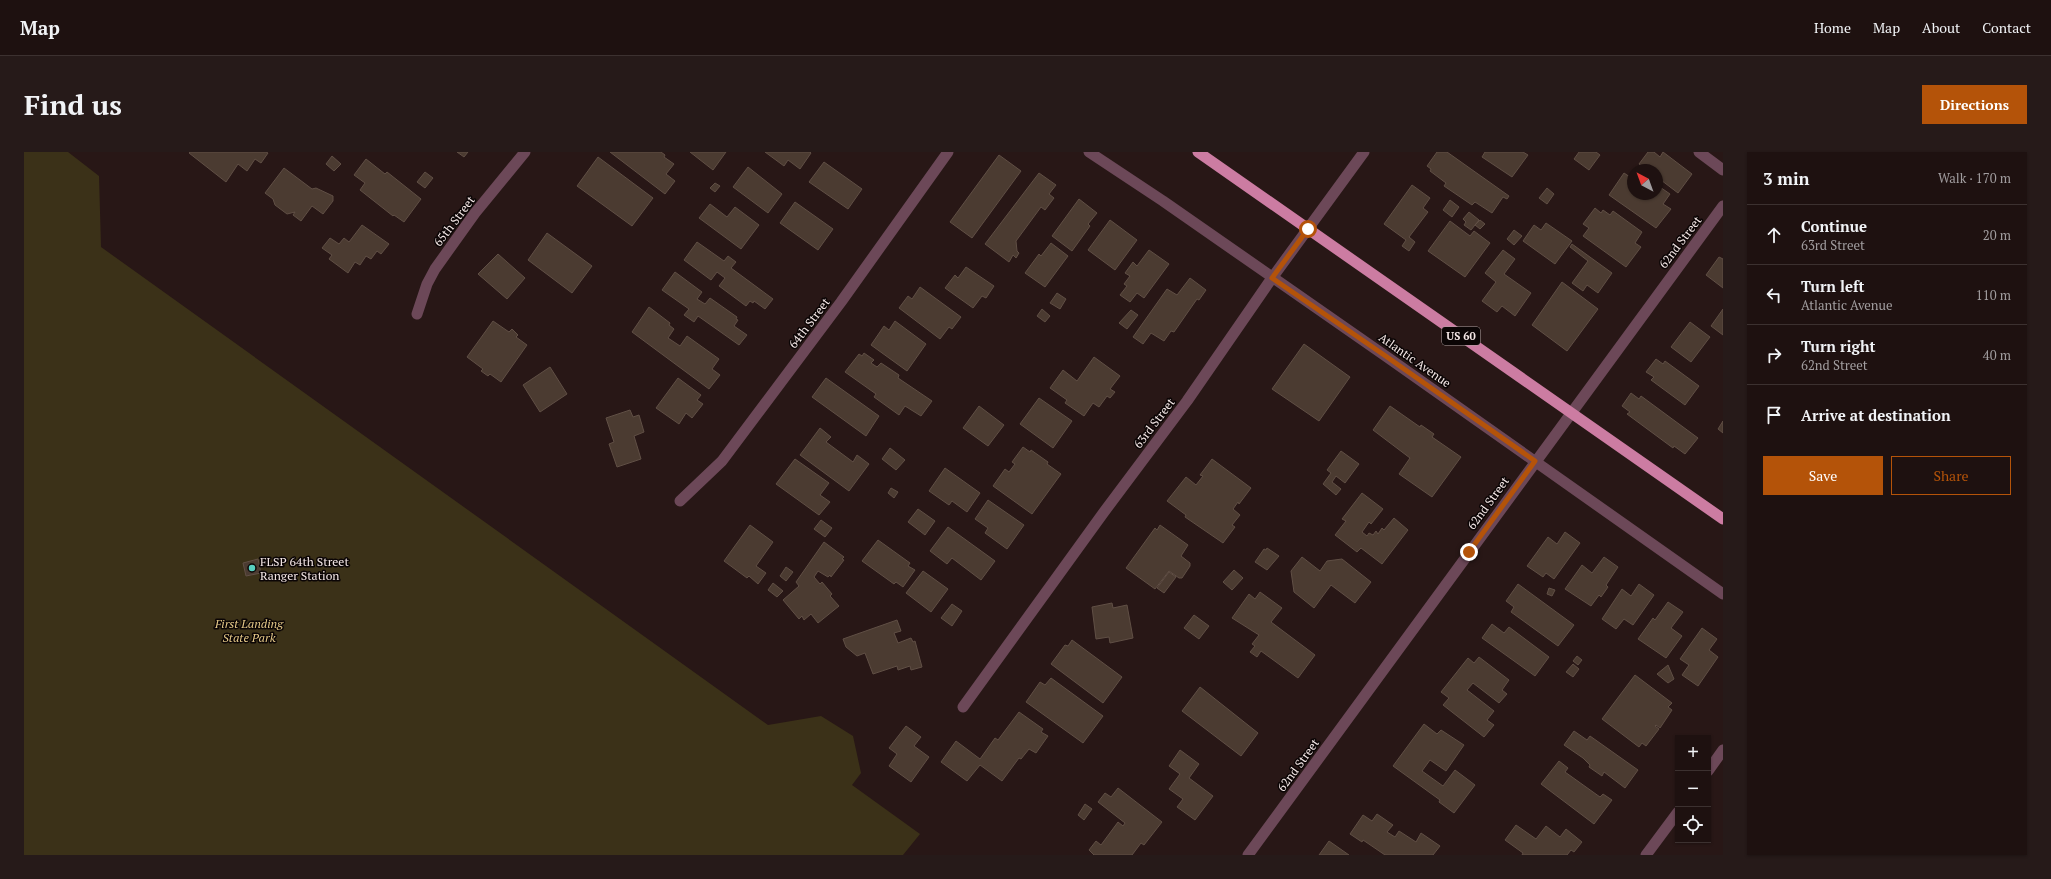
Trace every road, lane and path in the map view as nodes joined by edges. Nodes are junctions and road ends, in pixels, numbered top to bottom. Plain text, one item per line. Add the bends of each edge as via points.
1 (525, 152) edge
2 (948, 152) edge
3 (1089, 152) edge
4 (1198, 152) edge
5 (1364, 152) edge
6 (1699, 152) edge
7 (1723, 170) edge
8 (1723, 206) edge
9 (1308, 229) junction
10 (1272, 278) junction
11 (417, 314) dead end
12 (1570, 413) junction
13 (1535, 461) junction
14 (680, 501) dead end
15 (1723, 519) edge
16 (1723, 594) edge
17 (963, 707) dead end
18 (1723, 750) edge
19 (1711, 767) edge
20 (1675, 816) edge
21 (1248, 855) edge
22 (1646, 855) edge

1 - 11 street, 65th Street via 475,213 435,269
2 - 14 street, 64th Street via 841,302 722,461
3 - 10 street, Atlantic Avenue
4 - 9 highway, US 60
5 - 9 street, 63rd Street
6 - 7 street
8 - 12 street, 62nd Street
9 - 10 street, 63rd Street
9 - 12 highway, US 60
10 - 13 street, Atlantic Avenue
10 - 17 street, 63rd Street via 1187,401
12 - 13 street, 62nd Street
12 - 15 highway, US 60
13 - 16 street, Atlantic Avenue
13 - 21 street, 62nd Street
18 - 19 street
20 - 22 street

